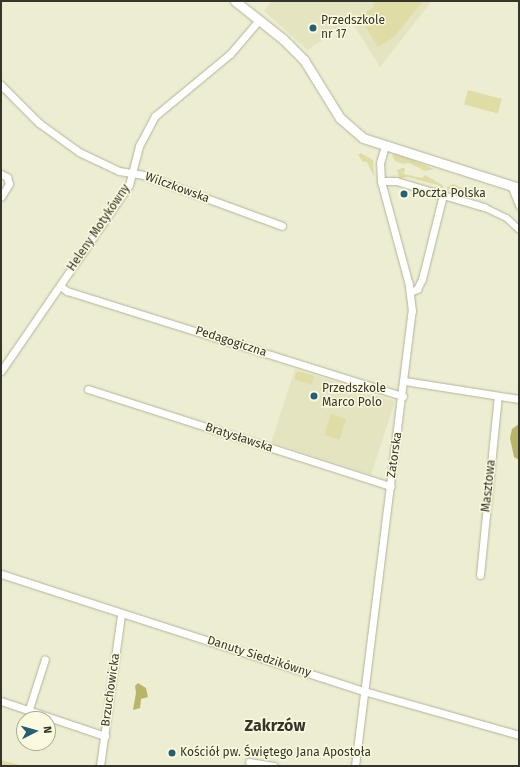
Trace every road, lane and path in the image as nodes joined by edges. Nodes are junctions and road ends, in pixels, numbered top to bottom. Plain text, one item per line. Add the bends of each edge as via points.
1 (235, 1) edge
2 (259, 20) junction
3 (1, 84) edge
4 (385, 146) junction
5 (133, 173) junction
6 (1, 174) edge
7 (381, 181) junction
8 (515, 186) edge
9 (443, 195) junction
10 (1, 198) edge
11 (519, 205) edge
12 (484, 207) joint
13 (282, 226) dead end
14 (519, 229) edge
15 (60, 286) junction
16 (410, 292) junction
17 (1, 371) edge
18 (405, 381) junction
19 (88, 390) dead end
20 (403, 396) junction
21 (498, 396) junction
22 (519, 399) edge
23 (391, 486) junction
24 (1, 574) edge
25 (480, 575) dead end
26 (121, 614) junction
27 (45, 659) dead end
28 (364, 690) junction
29 (1, 701) edge
30 (30, 710) junction
31 (519, 734) edge
32 (105, 736) junction
33 (249, 762) dead end
34 (100, 766) edge
35 (274, 766) edge
36 (355, 766) edge

1 - 2 street
2 - 4 street via 304,60 344,122 363,138
2 - 5 street, Heleny Motykówny via 230,54 155,116 139,146
3 - 5 street, Wilczkowska via 39,123 71,147 119,171
4 - 7 street, Zatorska via 380,164
4 - 8 street
5 - 13 street, Wilczkowska
5 - 15 street, Heleny Motykówny via 129,185
6 - 10 street via 8,179
7 - 9 street via 396,181
7 - 16 street, Zatorska
8 - 11 street
9 - 12 street
9 - 16 street via 422,279 417,289
12 - 14 street via 507,218
15 - 17 street, Heleny Motykówny
15 - 20 street, Pedagogiczna via 75,293
16 - 18 street, Zatorska via 412,311
18 - 20 street, Zatorska
18 - 21 street
19 - 23 street, Bratysławska
20 - 23 street, Zatorska
21 - 22 street
21 - 25 street, Masztowa
23 - 28 street, Zatorska
24 - 26 street, Danuty Siedzikówny
26 - 28 street, Danuty Siedzikówny
26 - 32 street, Brzuchowicka
27 - 30 street
28 - 31 street, Danuty Siedzikówny
28 - 36 street, Zatorska
29 - 30 street
30 - 32 street
32 - 34 street, Brzuchowicka
33 - 35 street

